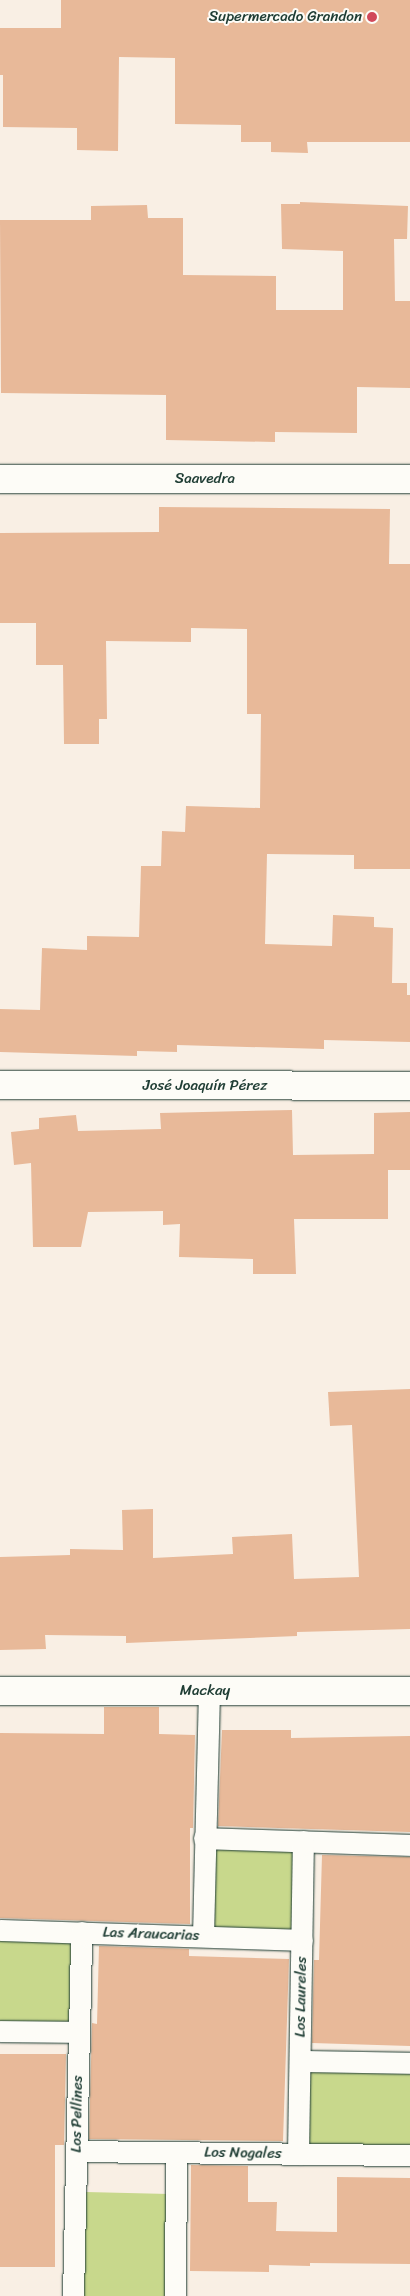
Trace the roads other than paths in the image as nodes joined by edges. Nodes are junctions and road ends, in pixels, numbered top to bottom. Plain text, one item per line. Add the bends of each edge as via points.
1 (410, 479) edge
2 (0, 480) edge
3 (0, 1085) edge
4 (410, 1086) edge
5 (0, 1691) edge
6 (209, 1691) junction
7 (410, 1691) edge
8 (204, 1838) junction
9 (303, 1841) junction
10 (410, 1844) edge
11 (0, 1930) edge
12 (81, 1932) junction
13 (203, 1936) junction
14 (302, 1940) junction
15 (0, 2031) edge
16 (78, 2032) junction
17 (300, 2061) junction
18 (410, 2064) edge
19 (76, 2151) junction
20 (176, 2152) junction
21 (298, 2154) junction
22 (410, 2155) edge
23 (73, 2296) edge
24 (175, 2296) edge

1 - 2 street, Saavedra
3 - 4 street, José Joaquín Pérez
5 - 6 street, Mackay
6 - 7 street, Mackay
6 - 8 lane
8 - 9 lane
8 - 13 lane
9 - 10 lane
9 - 14 lane, Los Laureles
11 - 12 lane, Las Araucarias
12 - 13 lane, Las Araucarias
12 - 16 lane, Los Pellines
13 - 14 lane, Las Araucarias
14 - 17 lane, Los Laureles
15 - 16 lane
16 - 19 lane, Los Pellines
17 - 18 lane
17 - 21 lane, Los Laureles
19 - 20 lane, Los Nogales
19 - 23 lane, Los Pellines
20 - 21 lane, Los Nogales
20 - 24 lane
21 - 22 lane, Los Nogales

